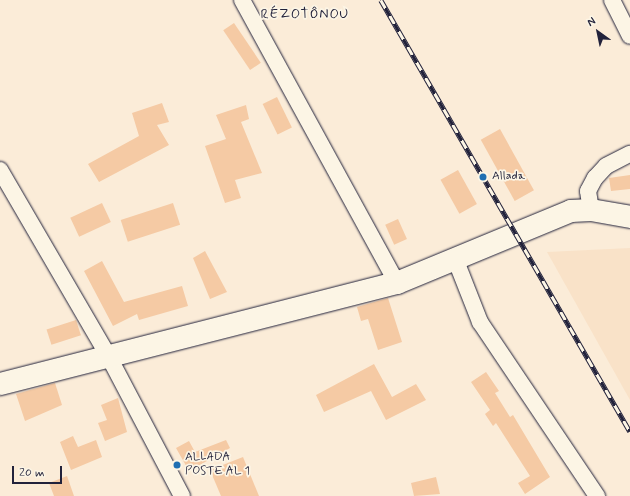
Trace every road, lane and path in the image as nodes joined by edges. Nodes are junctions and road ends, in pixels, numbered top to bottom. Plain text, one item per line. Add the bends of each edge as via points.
1 (242, 0) edge
2 (612, 0) edge
3 (630, 36) edge
4 (630, 154) edge
5 (0, 170) edge
6 (591, 210) junction
7 (630, 217) edge
8 (456, 261) junction
9 (397, 283) junction
10 (109, 357) junction
11 (0, 384) edge
12 (182, 496) edge
13 (598, 496) edge

1 - 9 street
2 - 3 street
4 - 6 street via 606,166 595,178 588,191
5 - 10 street
6 - 7 main road
6 - 8 main road via 549,218
8 - 9 main road
8 - 13 street via 480,322
9 - 10 main road
10 - 11 main road
10 - 12 street

